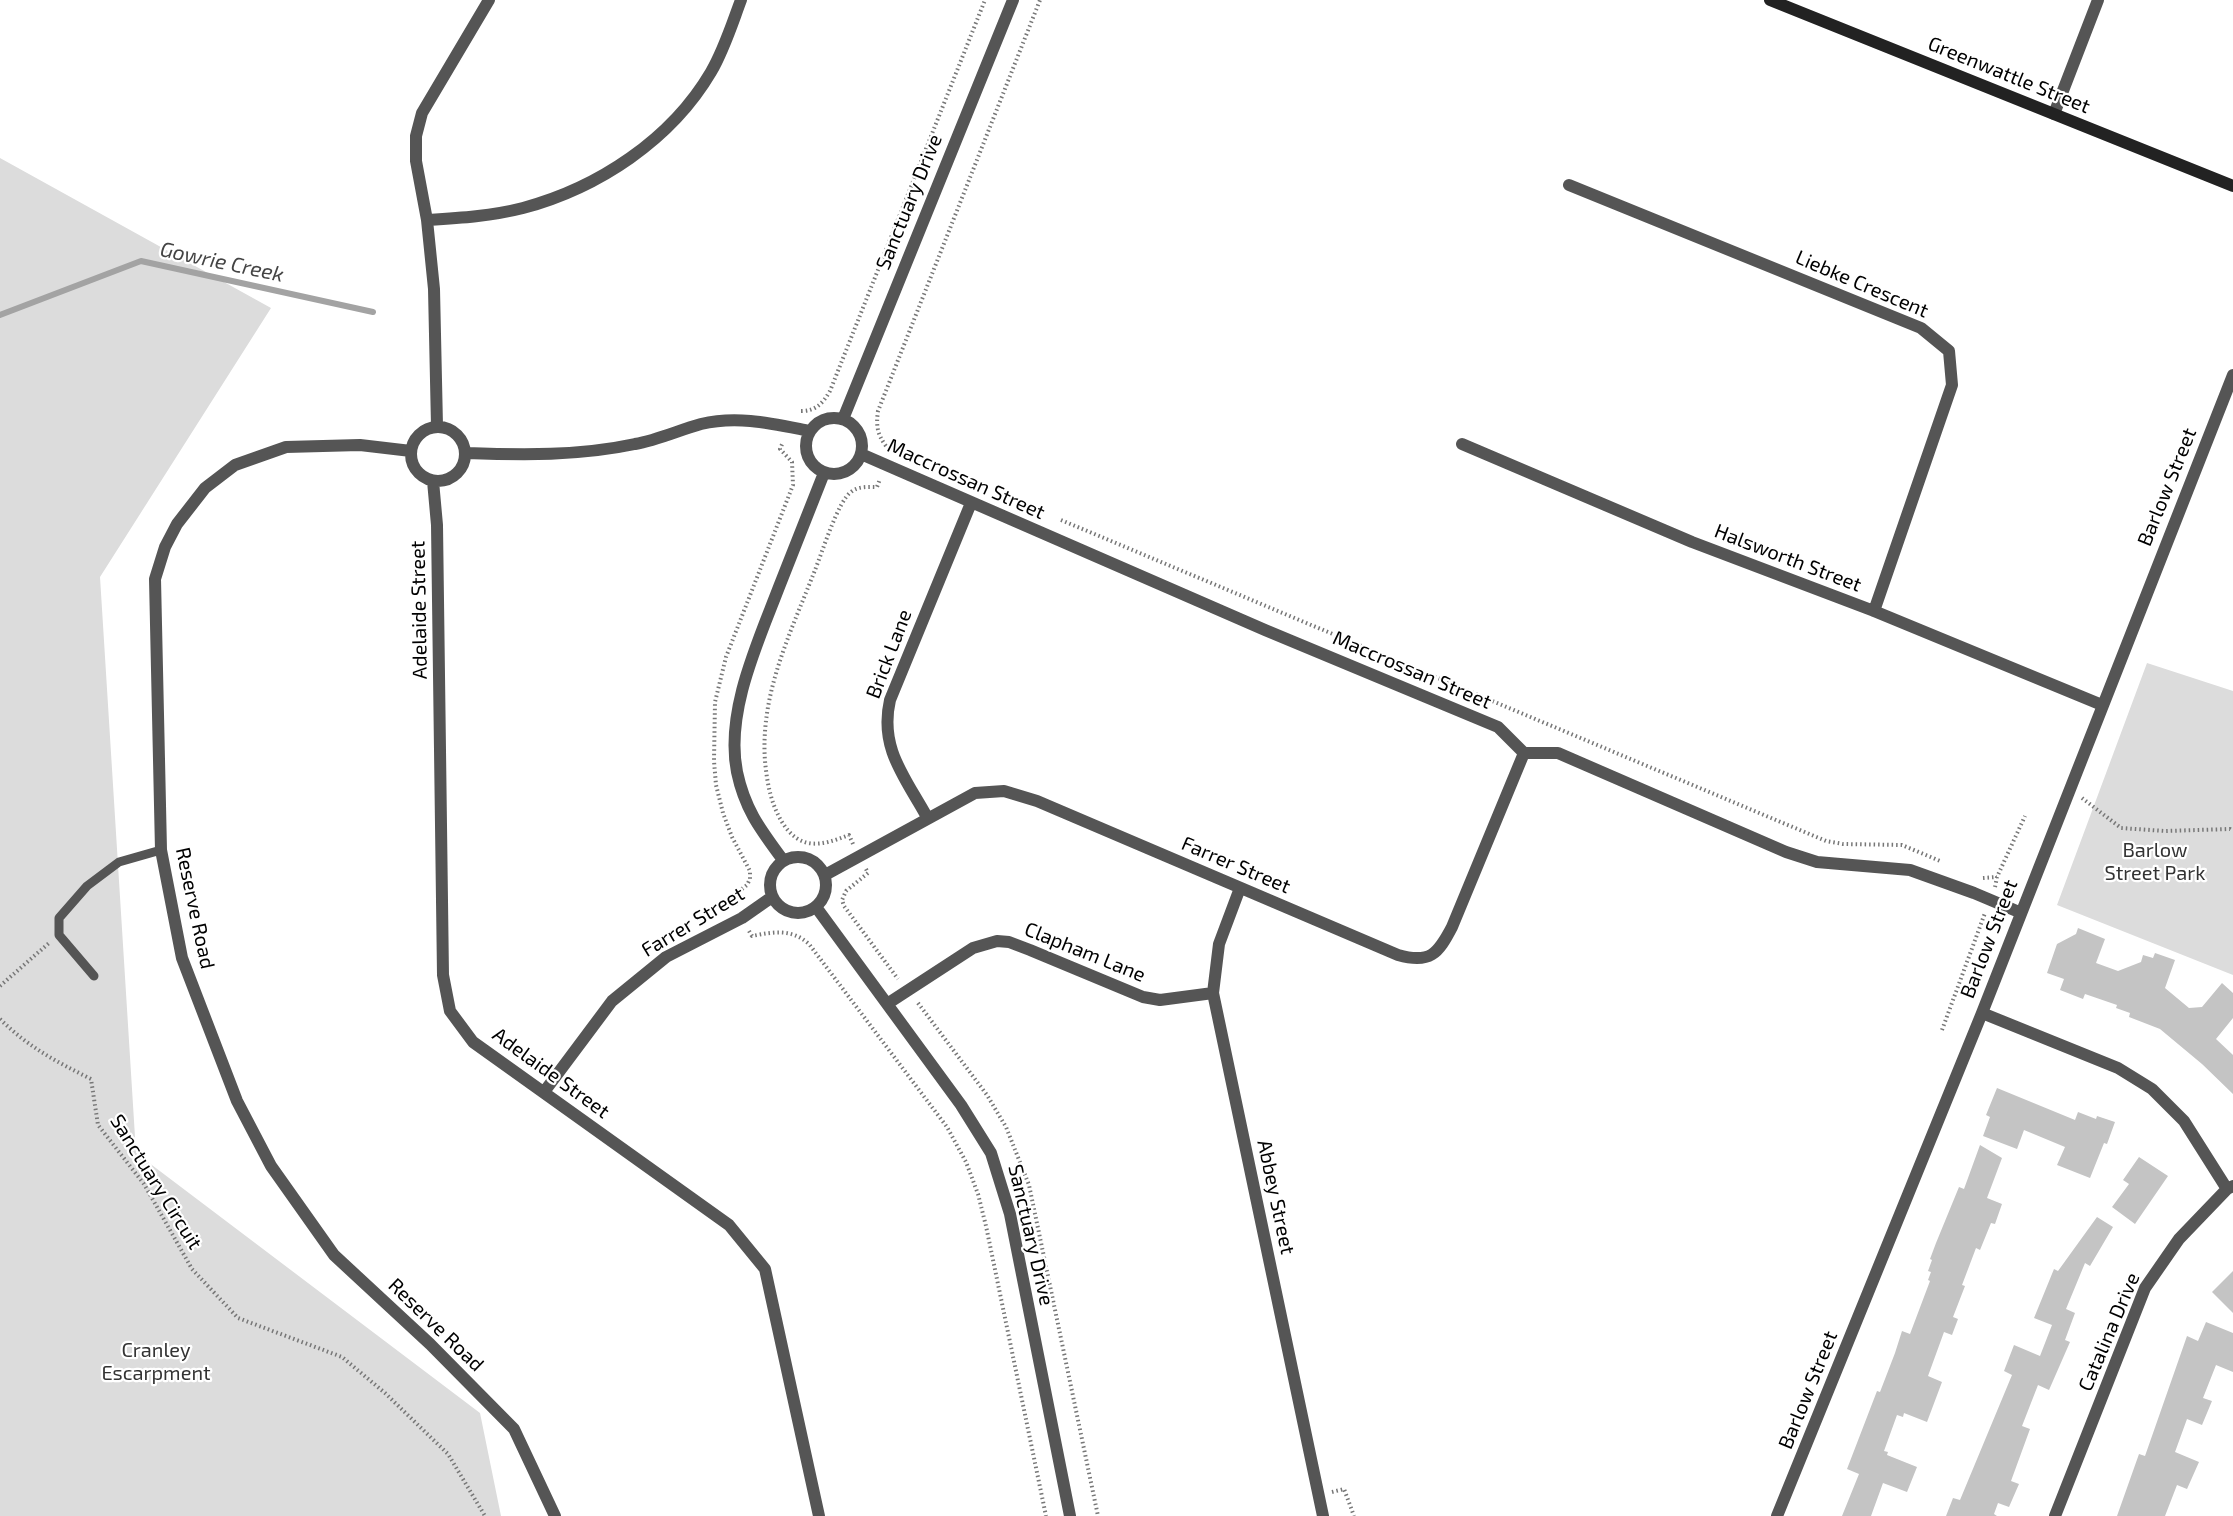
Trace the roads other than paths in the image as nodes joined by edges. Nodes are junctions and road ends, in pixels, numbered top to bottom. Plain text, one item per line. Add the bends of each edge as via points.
1 (489, 0) edge
2 (741, 0) edge
3 (1012, 0) edge
4 (1770, 0) edge
5 (2098, 0) edge
6 (2054, 114) junction
7 (1569, 185) dead end
8 (2233, 186) edge
9 (428, 220) junction
10 (2233, 375) edge
11 (843, 419) junction
12 (437, 426) junction
13 (810, 431) junction
14 (1462, 444) dead end
15 (411, 451) junction
16 (466, 453) junction
17 (861, 454) junction
18 (824, 473) junction
19 (434, 481) junction
20 (971, 503) junction
21 (1874, 611) junction
22 (2102, 705) junction
23 (1524, 753) junction
24 (927, 818) junction
25 (161, 850) junction
26 (783, 860) junction
27 (825, 875) junction
28 (1240, 888) junction
29 (772, 897) junction
30 (816, 907) junction
31 (2019, 912) junction
32 (94, 976) dead end
33 (1213, 993) junction
34 (887, 1004) junction
35 (1982, 1013) junction
36 (543, 1092) junction
37 (2230, 1188) edge
38 (555, 1516) edge
39 (819, 1516) edge
40 (1070, 1516) edge
41 (1323, 1516) edge
42 (1777, 1516) edge
43 (2055, 1516) edge

1 - 9 street via 418,124 416,161
2 - 9 street via 712,72 680,114 646,148 578,188 523,208
3 - 11 street, Sanctuary Drive
4 - 6 main road, Greenwattle Street
5 - 6 street
6 - 8 main road, Greenwattle Street
7 - 21 street, Liebke Crescent via 1921,328 1949,351 1952,385
9 - 12 street via 435,309
10 - 22 street, Barlow Street
11 - 13 street via 825,419
11 - 17 street via 860,433
12 - 15 street via 422,431
12 - 16 street via 454,430
13 - 16 street via 730,420 701,424 635,444 576,453
13 - 18 street via 806,453 810,462
14 - 21 street, Halsworth Street via 1692,542
15 - 19 street via 414,467
15 - 25 street, Reserve Road via 360,445 286,447 236,465 205,488 177,524 155,579
16 - 19 street via 456,475
17 - 18 street via 846,472
17 - 20 street, Maccrossan Street
18 - 26 street via 755,648 742,692 737,728 738,772 752,817
19 - 36 street, Adelaide Street via 443,975 450,1011 473,1042
20 - 23 street, Maccrossan Street via 1498,727
20 - 24 street, Brick Lane via 886,716 891,752
21 - 22 street, Halsworth Street
22 - 31 street, Barlow Street
23 - 28 street, Farrer Street via 1452,927 1441,948 1429,957 1416,960 1398,955
23 - 31 street via 1558,753 1817,862 1910,870
24 - 27 street, Farrer Street
24 - 28 street, Farrer Street via 975,793 1018,794
25 - 32 lane via 119,862 87,886 59,918 59,935
25 - 38 street, Reserve Road via 182,958 237,1101 271,1166 334,1256 430,1344 514,1429
26 - 27 street via 801,856 811,859
26 - 29 street via 770,878
27 - 30 street via 826,891
28 - 33 street, Abbey Street via 1219,944
29 - 30 street via 788,912 807,912
29 - 36 street, Farrer Street via 742,918 666,957 612,1001
30 - 34 street, Sanctuary Drive
31 - 35 street, Barlow Street
33 - 34 street, Clapham Lane via 1160,1000 1143,997 1010,942 997,941 973,948
33 - 41 street, Abbey Street
34 - 40 street, Sanctuary Drive via 991,1153 1010,1214
35 - 37 street via 2118,1068 2152,1089 2184,1121
35 - 42 street, Barlow Street
36 - 39 street, Adelaide Street via 729,1225 765,1269
37 - 43 street, Catalina Drive via 2179,1239 2145,1288

